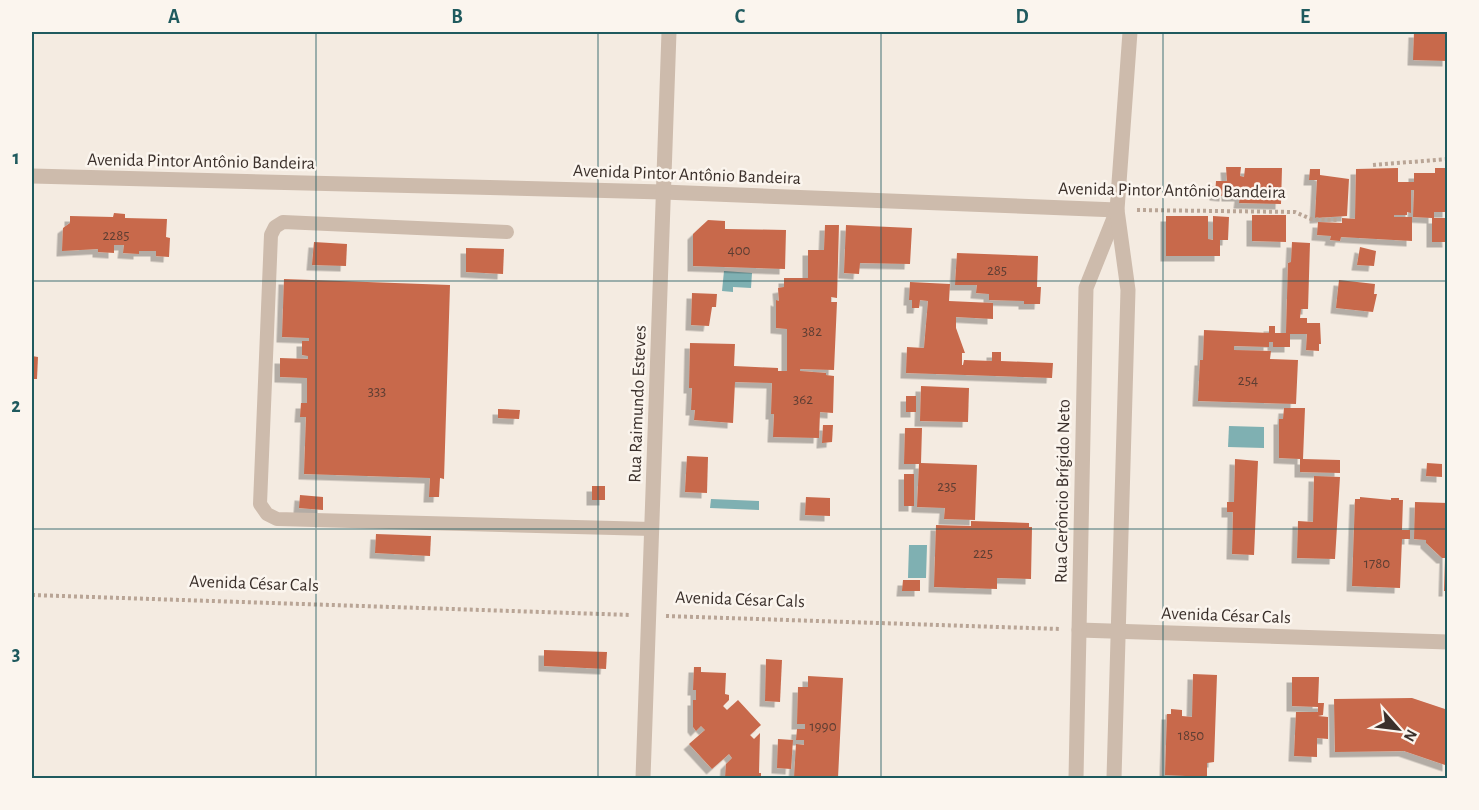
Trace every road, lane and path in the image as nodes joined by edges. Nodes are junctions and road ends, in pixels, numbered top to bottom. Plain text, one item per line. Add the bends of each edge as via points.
1 (669, 32) edge
2 (1130, 32) edge
3 (1448, 159) edge
4 (1373, 165) dead end
5 (32, 176) edge
6 (663, 192) junction
7 (1117, 210) junction
8 (1338, 220) dead end
9 (507, 232) dead end
10 (652, 529) junction
11 (32, 596) edge
12 (649, 615) junction
13 (1079, 630) junction
14 (1119, 631) junction
15 (1448, 642) edge
16 (643, 778) edge
17 (1076, 778) edge
18 (1114, 778) edge

1 - 6 street, Rua Raimundo Esteves
2 - 7 street, Rua Gerôncio Brígido Neto
3 - 4 path
5 - 6 street, Avenida Pintor Antônio Bandeira
6 - 7 street, Avenida Pintor Antônio Bandeira
6 - 10 street, Rua Raimundo Esteves
7 - 8 path, Avenida Pintor Antônio Bandeira via 1295,212 1311,219
7 - 13 street, Rua Gerôncio Brígido Neto via 1086,288
7 - 14 street, Rua Gerôncio Brígido Neto via 1128,290
9 - 10 lane via 283,222 275,227 260,504 277,519
10 - 12 street, Rua Raimundo Esteves
11 - 12 path, Avenida César Cals
12 - 13 path, Avenida César Cals
12 - 16 street, Rua Raimundo Esteves
13 - 14 street, Avenida César Cals
13 - 17 street, Rua Gerôncio Brígido Neto
14 - 15 street, Avenida César Cals
14 - 18 street, Rua Gerôncio Brígido Neto

